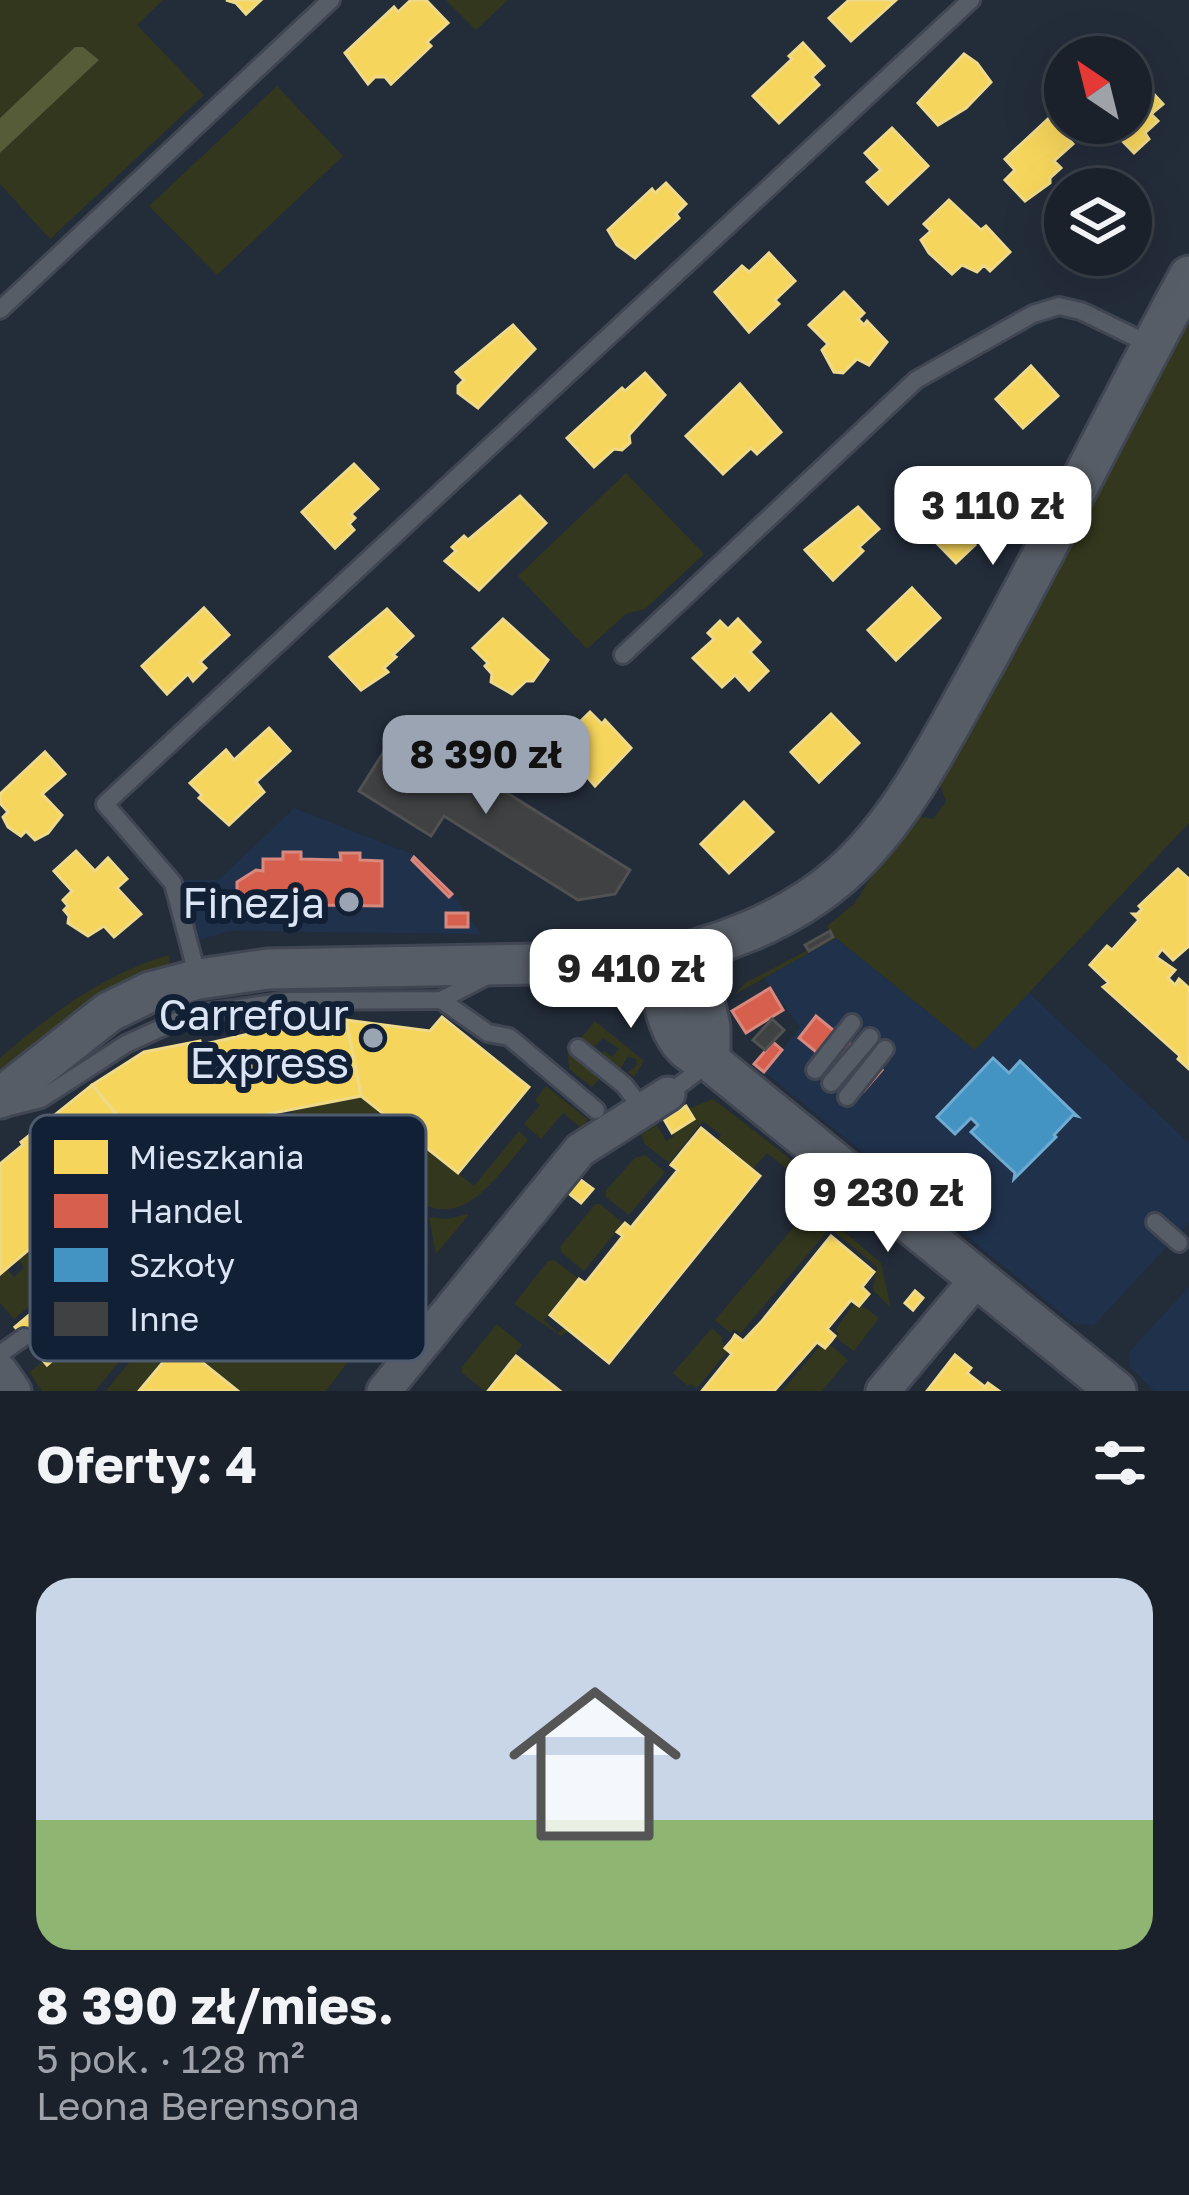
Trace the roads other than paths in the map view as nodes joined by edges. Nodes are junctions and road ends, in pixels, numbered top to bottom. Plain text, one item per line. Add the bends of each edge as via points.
1 (331, 0) edge
2 (970, 0) edge
3 (1189, 276) edge
4 (0, 310) edge
5 (1152, 345) junction
6 (623, 655) dead end
7 (676, 956) junction
8 (499, 968) junction
9 (199, 979) junction
10 (441, 1000) junction
11 (852, 1023) dead end
12 (578, 1048) dead end
13 (710, 1061) junction
14 (815, 1070) dead end
15 (831, 1083) dead end
16 (848, 1097) dead end
17 (0, 1098) edge
18 (0, 1109) edge
19 (631, 1110) junction
20 (1155, 1222) dead end
21 (1179, 1243) dead end
22 (977, 1279) junction
23 (24, 1337) dead end
24 (426, 1339) edge
25 (0, 1354) edge
26 (408, 1361) edge
27 (0, 1371) edge
28 (14, 1391) edge
29 (384, 1391) edge
30 (884, 1391) edge
31 (1116, 1391) edge

1 - 4 lane
2 - 9 lane via 105,804 173,883
3 - 5 street
5 - 6 lane via 1059,306 916,380
5 - 7 street via 940,743 867,849 799,903
7 - 8 street
7 - 13 street via 660,983 666,1017 686,1050
8 - 9 street via 268,969
8 - 10 lane
9 - 17 street via 109,1012
10 - 18 lane via 290,1001 190,1015 140,1036 41,1099
10 - 19 lane
11 - 14 lane
12 - 19 lane via 624,1085
13 - 19 lane
13 - 22 street
15 - 16 lane via 878,1043
19 - 24 street via 580,1150
20 - 21 lane
22 - 30 street
22 - 31 street
23 - 25 lane
26 - 29 street
27 - 28 street

